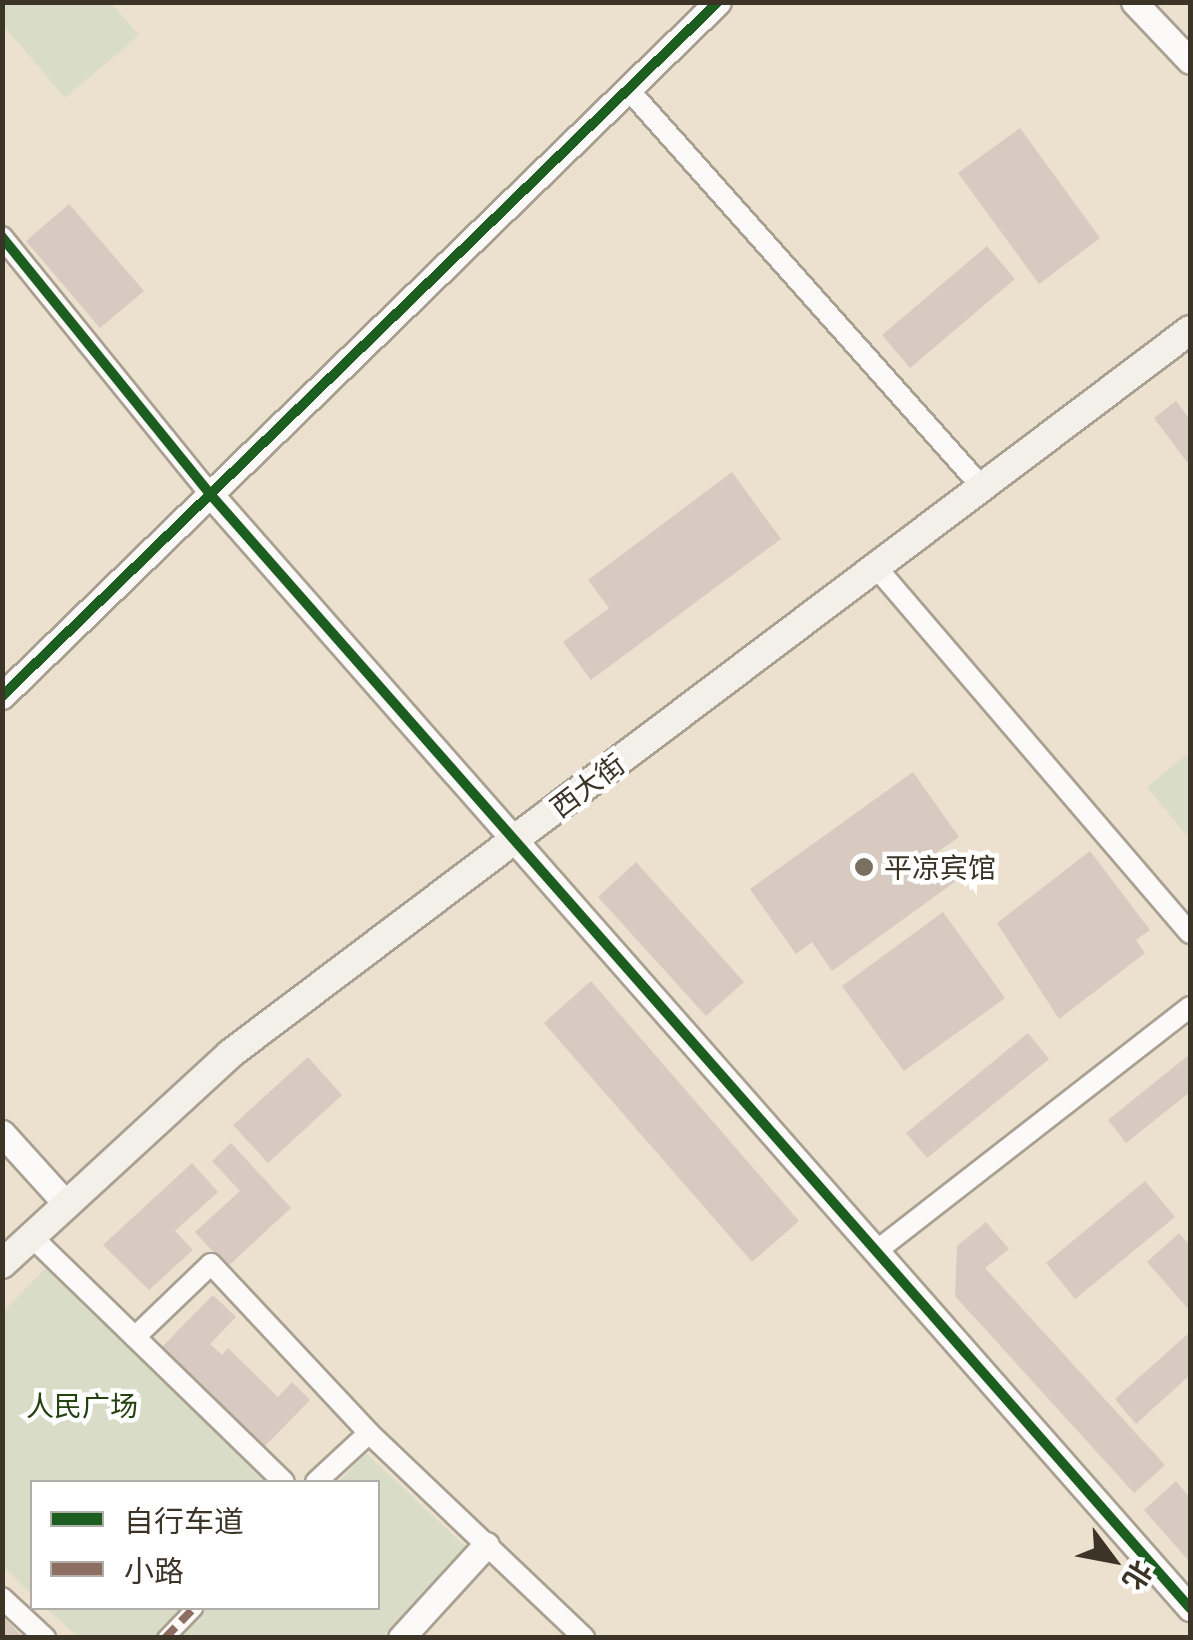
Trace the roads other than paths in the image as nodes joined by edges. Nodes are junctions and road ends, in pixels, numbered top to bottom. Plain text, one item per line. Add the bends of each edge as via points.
1 (718, 2) edge
2 (1134, 2) edge
3 (1190, 61) edge
4 (628, 90) junction
5 (2, 236) edge
6 (1190, 309) edge
7 (1190, 330) edge
8 (977, 480) junction
9 (210, 494) junction
10 (876, 567) junction
11 (2, 696) edge
12 (511, 831) junction
13 (1190, 933) edge
14 (1190, 1008) edge
15 (2, 1133) edge
16 (61, 1198) junction
17 (32, 1237) junction
18 (2, 1242) edge
19 (879, 1249) junction
20 (2, 1264) edge
21 (135, 1337) junction
22 (369, 1433) junction
23 (282, 1480) edge
24 (318, 1480) edge
25 (486, 1545) junction
26 (2, 1598) edge
27 (1190, 1608) edge
28 (192, 1610) edge
29 (44, 1638) edge
30 (165, 1638) edge
31 (402, 1638) edge
32 (584, 1638) edge

1 - 4 street
2 - 3 street
4 - 8 street
4 - 9 street
5 - 9 street
6 - 8 main road, 西大街
7 - 8 main road, 西大街
8 - 10 main road, 西大街
8 - 12 main road, 西大街
9 - 11 street
9 - 12 street
10 - 12 main road, 西大街
10 - 13 street
12 - 16 main road, 西大街 via 219,1041
12 - 19 street
14 - 19 street
15 - 16 street
16 - 17 main road, 西大街
16 - 18 main road, 西大街
17 - 20 main road, 西大街
17 - 21 street
19 - 27 street
21 - 22 street via 211,1264
21 - 23 street
22 - 24 street
22 - 25 street
25 - 31 street
25 - 32 street
26 - 29 street
28 - 30 street

